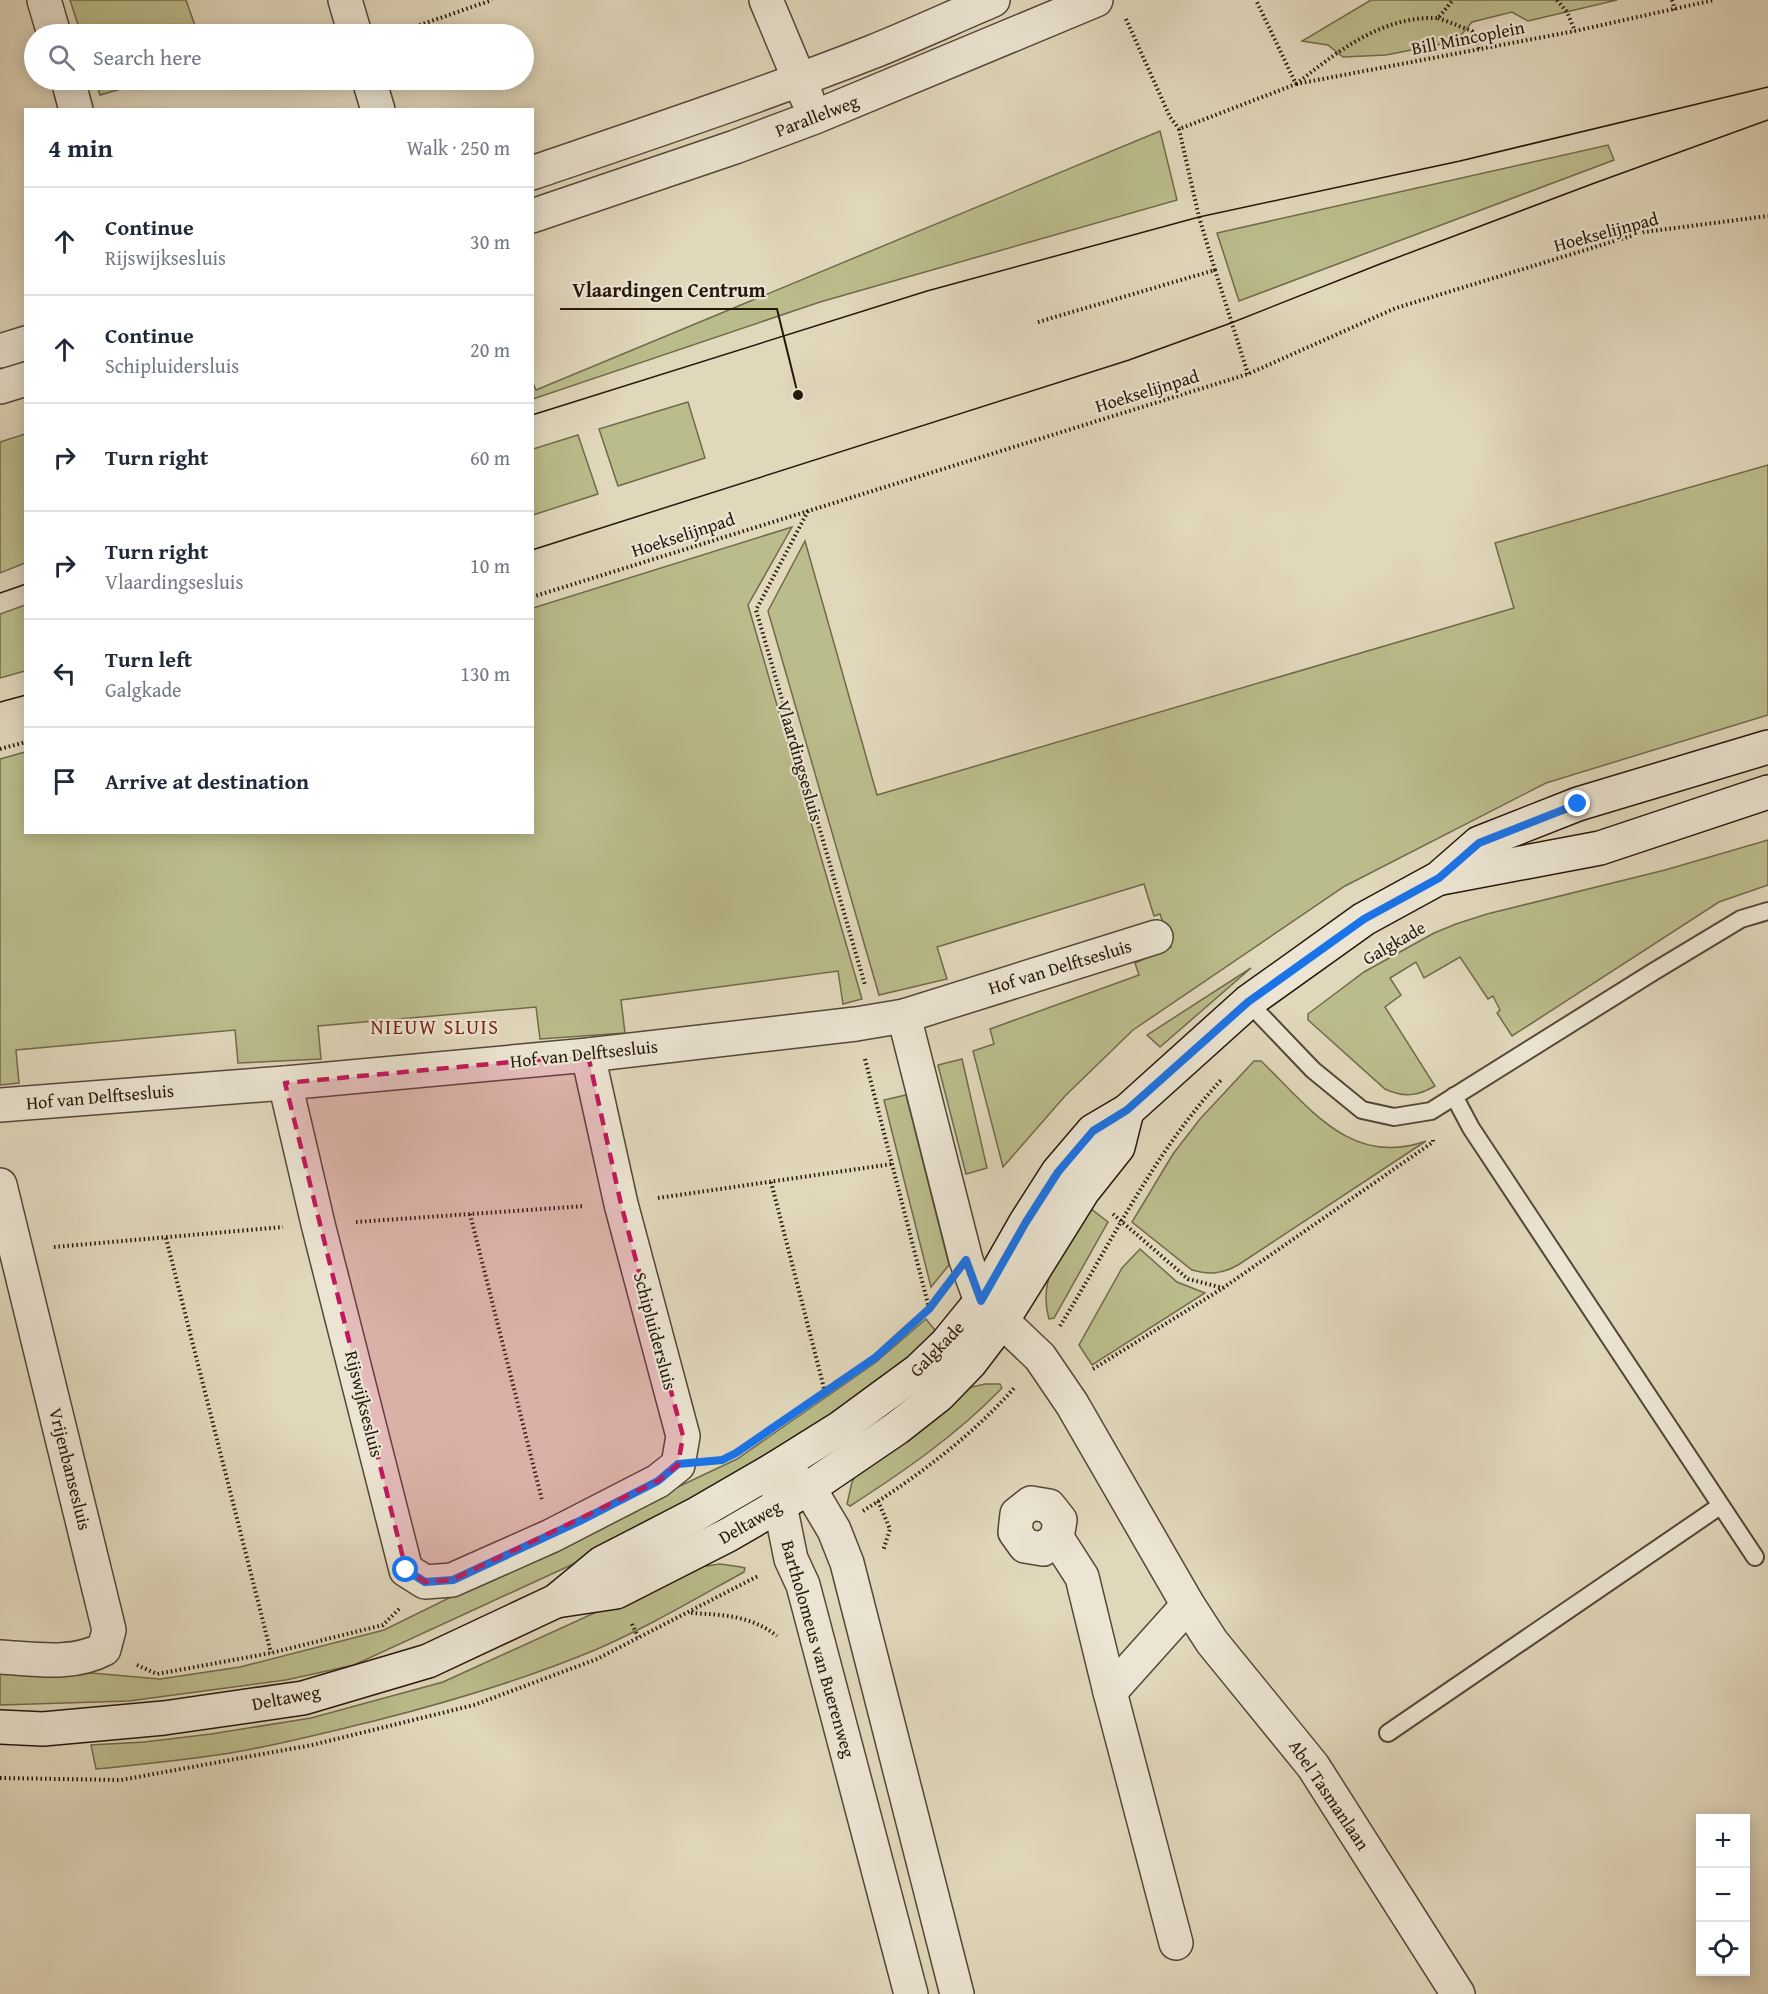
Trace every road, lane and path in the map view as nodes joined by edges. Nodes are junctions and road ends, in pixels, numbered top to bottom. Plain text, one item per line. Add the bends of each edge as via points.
1 (44, 0) edge
2 (345, 0) edge
3 (492, 0) edge
4 (766, 0) edge
5 (993, 0) edge
6 (1256, 0) edge
7 (1453, 0) edge
8 (1557, 0) edge
9 (1672, 0) edge
10 (1714, 0) edge
11 (1109, 5) edge
12 (1675, 10) junction
13 (1438, 18) junction
14 (51, 24) edge
15 (352, 24) edge
16 (423, 24) edge
17 (1575, 31) junction
18 (1479, 50) junction
19 (798, 79) junction
20 (1296, 84) junction
21 (71, 90) edge
22 (372, 90) edge
23 (75, 108) edge
24 (377, 108) edge
25 (815, 117) junction
26 (1179, 129) junction
27 (534, 172) edge
28 (534, 215) edge
29 (1768, 216) edge
30 (1215, 270) junction
31 (1038, 322) dead end
32 (24, 344) edge
33 (0, 351) edge
34 (1248, 374) junction
35 (24, 380) edge
36 (0, 387) edge
37 (809, 510) junction
38 (534, 596) edge
39 (24, 743) edge
40 (1768, 747) edge
41 (0, 749) edge
42 (1768, 792) edge
43 (1439, 878) junction
44 (1768, 911) edge
45 (1156, 938) dead end
46 (1248, 1002) junction
47 (878, 1020) junction
48 (588, 1055) junction
49 (1229, 1071) dead end
50 (285, 1083) junction
51 (1454, 1096) junction
52 (0, 1105) edge
53 (1127, 1110) junction
54 (1431, 1111) junction
55 (892, 1164) junction
56 (771, 1182) junction
57 (0, 1185) edge
58 (1083, 1191) junction
59 (621, 1204) junction
60 (470, 1214) junction
61 (1122, 1220) junction
62 (318, 1224) junction
63 (166, 1238) junction
64 (16, 1250) junction
65 (966, 1260) junction
66 (1223, 1287) junction
67 (991, 1311) junction
68 (833, 1386) dead end
69 (1061, 1389) junction
70 (776, 1468) junction
71 (809, 1488) junction
72 (780, 1505) junction
73 (1720, 1506) junction
74 (551, 1536) junction
75 (1057, 1538) dead end
76 (1755, 1557) dead end
77 (425, 1582) junction
78 (556, 1601) junction
79 (1188, 1605) junction
80 (784, 1642) dead end
81 (104, 1649) junction
82 (271, 1653) junction
83 (0, 1657) edge
84 (597, 1659) dead end
85 (1110, 1692) junction
86 (0, 1727) edge
87 (1388, 1733) dead end
88 (1176, 1943) dead end
89 (911, 1994) edge
90 (957, 1994) edge
91 (1458, 1994) edge

1 - 14 street
2 - 15 street
3 - 16 path
4 - 19 street
5 - 19 street
6 - 20 path
7 - 13 path
8 - 17 path
9 - 12 path
10 - 12 path, Bill Mincoplein
11 - 25 street, Parallelweg
11 - 26 path
12 - 17 path, Bill Mincoplein
13 - 18 path via 1472,31
13 - 20 path via 1409,20 1368,34 1336,52
17 - 18 path, Bill Mincoplein
18 - 20 path, Bill Mincoplein
19 - 25 street
19 - 27 street
20 - 26 path
21 - 23 street
22 - 24 street
25 - 28 street, Parallelweg
26 - 30 path
29 - 34 path, Hoekselijnpad via 1644,232 1396,308
30 - 31 path
30 - 34 path
32 - 33 street
34 - 37 path, Hoekselijnpad
35 - 36 street
37 - 38 path, Hoekselijnpad
37 - 47 path, Vlaardingsesluis via 756,610
39 - 41 path
40 - 43 street, Galgkade via 1578,804 1479,843
42 - 43 street, Galgkade via 1600,848
43 - 46 street, Galgkade via 1364,919
44 - 51 lane via 1741,919
45 - 47 street, Hof van Delftsesluis
46 - 53 street, Galgkade
46 - 54 lane via 1313,1070 1362,1110 1394,1117
47 - 48 street, Hof van Delftsesluis
47 - 55 path, Vlaardingsesluis
47 - 65 street
48 - 50 street, Hof van Delftsesluis
48 - 59 street, Schipluidersluis
49 - 61 path via 1182,1126
50 - 52 street, Hof van Delftsesluis
50 - 62 street, Rijswijksesluis
51 - 54 lane
51 - 73 lane
53 - 58 street, Galgkade via 1118,1147
53 - 67 street, Galgkade via 1093,1131 1058,1172 1026,1222
54 - 66 path via 1433,1142
55 - 56 path
55 - 65 path, Vlaardingsesluis via 929,1309
56 - 59 path
56 - 68 path via 825,1392
57 - 64 street, Vrijenbansesluis
58 - 61 path
58 - 67 street, Galgkade
59 - 60 path
59 - 74 street, Schipluidersluis via 683,1436 678,1464 658,1481
60 - 62 path
60 - 74 path
61 - 66 path via 1188,1279
62 - 63 path
62 - 77 street, Rijswijksesluis via 406,1570
63 - 64 path
63 - 82 path
64 - 81 street, Vrijenbansesluis via 109,1630
65 - 67 street
66 - 69 path
67 - 69 street, Abel Tasmanlaan via 1040,1357
67 - 70 street, Galgkade via 840,1428
67 - 71 street, Galgkade via 970,1363 939,1395
69 - 79 street, Abel Tasmanlaan
70 - 71 street
70 - 72 street, Bartholomeus van Buerenweg
70 - 78 street, Deltaweg via 602,1563
71 - 72 street, Deltaweg
71 - 90 street via 834,1530 847,1563
72 - 78 street, Deltaweg via 616,1592
72 - 89 street, Bartholomeus van Buerenweg via 791,1559 803,1585
73 - 76 lane
73 - 87 lane
74 - 77 street via 453,1580
75 - 85 street via 1082,1577
77 - 82 path via 383,1625
78 - 86 street, Deltaweg via 428,1661 303,1698 164,1718 43,1729
79 - 85 street
79 - 91 street, Abel Tasmanlaan via 1212,1642 1312,1766
80 - 84 path via 766,1628 738,1617 690,1613
81 - 82 path via 157,1674
81 - 83 street via 90,1657 66,1661
85 - 88 street

